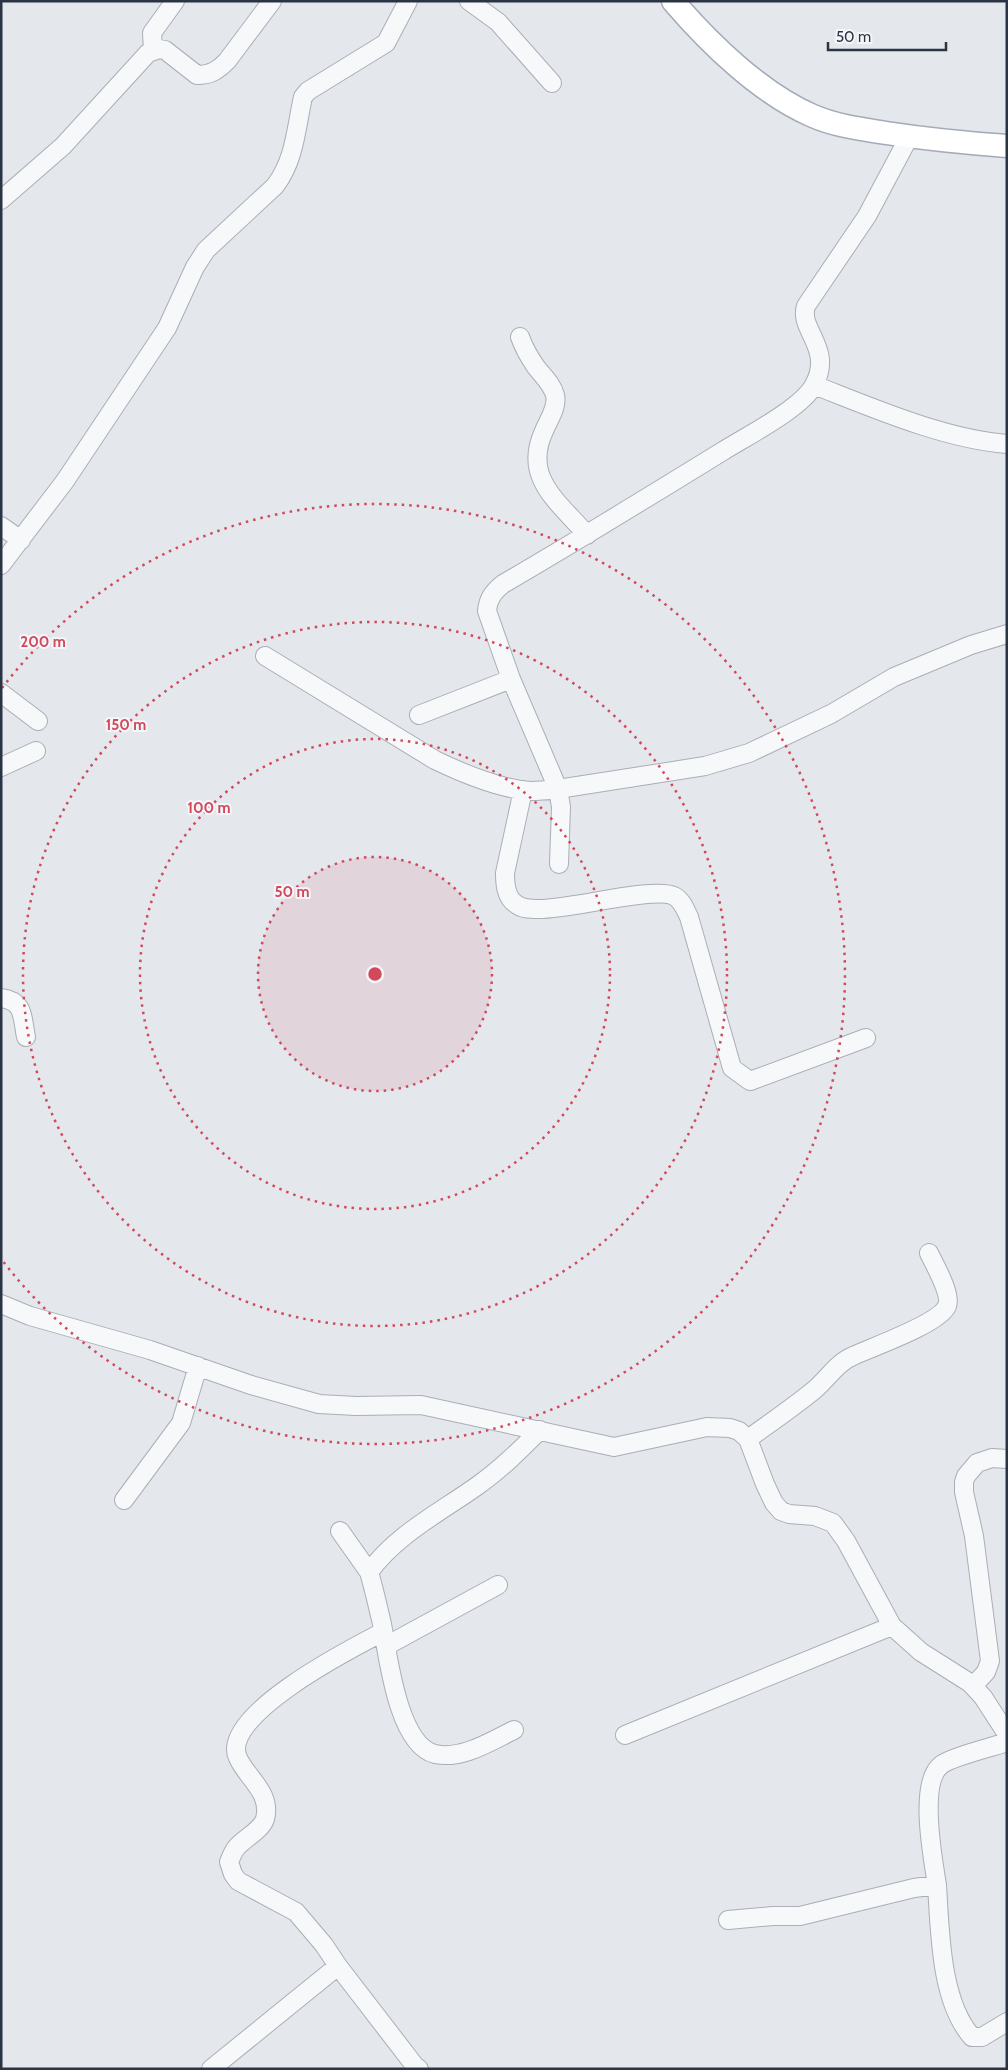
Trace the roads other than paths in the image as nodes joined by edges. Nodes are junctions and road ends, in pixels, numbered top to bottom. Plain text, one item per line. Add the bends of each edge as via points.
1 (176, 1) edge
2 (272, 1) edge
3 (408, 1) edge
4 (469, 1) edge
5 (673, 1) edge
6 (153, 50) junction
7 (552, 83) dead end
8 (909, 137) junction
9 (1007, 146) edge
10 (1, 200) edge
11 (520, 337) dead end
12 (814, 385) junction
13 (1007, 444) edge
14 (1, 526) edge
15 (587, 535) junction
16 (21, 540) junction
17 (1, 565) edge
18 (1007, 634) edge
19 (265, 656) dead end
20 (511, 679) junction
21 (1, 693) edge
22 (419, 714) dead end
23 (38, 721) dead end
24 (36, 750) dead end
25 (1, 767) edge
26 (558, 789) junction
27 (523, 790) junction
28 (559, 864) dead end
29 (1, 998) edge
30 (26, 1038) dead end
31 (866, 1038) dead end
32 (928, 1252) dead end
33 (1, 1304) edge
34 (198, 1366) junction
35 (540, 1430) junction
36 (748, 1439) junction
37 (1007, 1459) edge
38 (124, 1500) dead end
39 (340, 1531) dead end
40 (369, 1572) junction
41 (498, 1585) dead end
42 (892, 1626) junction
43 (385, 1639) junction
44 (973, 1686) junction
45 (514, 1730) dead end
46 (625, 1734) dead end
47 (1007, 1734) edge
48 (1007, 1742) edge
49 (937, 1885) junction
50 (728, 1920) dead end
51 (338, 1966) junction
52 (1007, 2022) edge
53 (211, 2069) edge
54 (419, 2069) edge

1 - 6 street via 152,33
2 - 6 street via 227,61 211,74 197,75 165,50
3 - 16 street via 386,43 308,90 303,97 293,152 284,174 206,250 167,328 70,474
4 - 7 street via 498,22
5 - 8 main road via 734,62 768,90 795,106 837,124
6 - 10 street via 63,146
8 - 9 main road
8 - 12 street via 867,216 806,306 805,320 815,338 821,366
11 - 15 street via 555,395 553,410 539,441 536,463 539,476
12 - 13 street via 959,436
12 - 15 street via 776,418
14 - 16 street
15 - 20 street via 503,584 488,601 487,612
16 - 17 street
18 - 26 street via 944,655 894,677 831,714 749,753 705,766
19 - 27 street via 435,760 480,778
20 - 22 street
20 - 26 street
21 - 23 street
24 - 25 street
26 - 27 street
26 - 28 street via 561,807
27 - 31 street via 505,873 509,896 515,904 523,908 550,909 667,893 682,902 732,1068 750,1081
29 - 30 street via 16,1002
32 - 36 street via 946,1289 948,1304 944,1311 908,1332 839,1364 813,1391
33 - 34 street via 30,1316
34 - 35 street via 318,1404 421,1404
34 - 38 street via 181,1423
35 - 36 street via 614,1447 707,1426 730,1428
35 - 40 street via 478,1486 417,1526 382,1555
36 - 42 street via 774,1503 789,1514 815,1516 833,1523
37 - 44 street via 992,1458 977,1463 964,1482 990,1661 986,1672
39 - 40 street
40 - 43 street
41 - 43 street
42 - 44 street via 921,1652
42 - 46 street
43 - 45 street via 402,1713 411,1733 426,1751 444,1755 461,1753
43 - 51 street via 340,1654 273,1698 243,1730 237,1747 237,1756 255,1780 267,1810 264,1821 235,1849 229,1862 233,1874 244,1885 296,1912
44 - 47 street
48 - 49 street via 950,1760 936,1771 927,1807
49 - 50 street via 800,1916
49 - 52 street via 948,1987 964,2028 972,2037 982,2037
51 - 53 street
51 - 54 street

